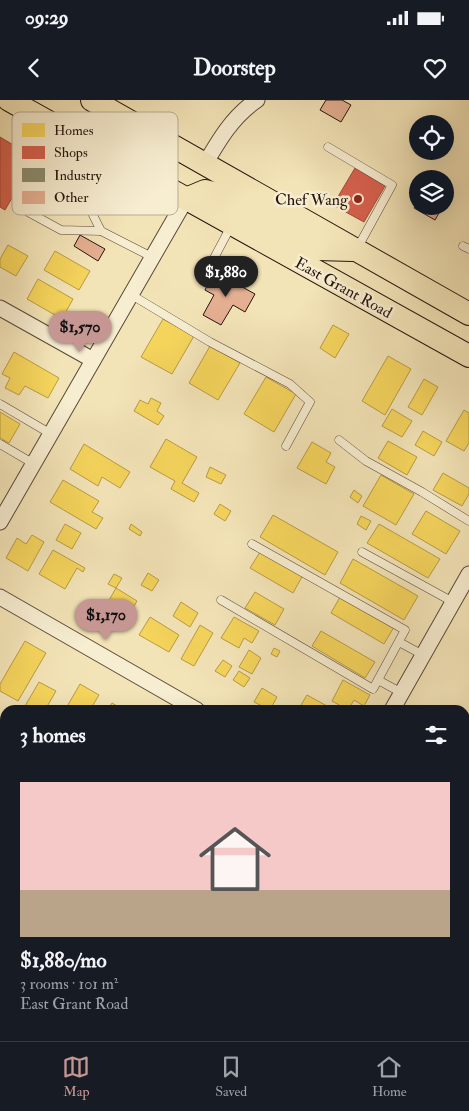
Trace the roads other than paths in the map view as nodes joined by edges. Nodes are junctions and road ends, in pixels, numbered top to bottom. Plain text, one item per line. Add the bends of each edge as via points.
1 (9, 100) edge
2 (257, 100) edge
3 (96, 101) edge
4 (31, 112) edge
5 (115, 112) edge
6 (328, 147) dead end
7 (178, 148) edge
8 (205, 164) junction
9 (178, 194) edge
10 (186, 199) junction
11 (178, 213) edge
12 (34, 215) edge
13 (93, 215) edge
14 (177, 215) edge
15 (232, 224) junction
16 (101, 231) junction
17 (357, 250) junction
18 (152, 257) junction
19 (203, 280) dead end
20 (130, 294) junction
21 (0, 308) edge
22 (469, 314) edge
23 (469, 356) edge
24 (93, 360) junction
25 (0, 404) edge
26 (51, 434) junction
27 (339, 440) dead end
28 (0, 444) edge
29 (286, 446) dead end
30 (34, 464) junction
31 (0, 522) edge
32 (469, 522) edge
33 (252, 544) dead end
34 (362, 552) dead end
35 (469, 574) edge
36 (0, 597) edge
37 (221, 600) dead end
38 (454, 602) junction
39 (399, 642) junction
40 (423, 655) junction
41 (378, 680) junction
42 (402, 693) junction
43 (178, 705) edge
44 (395, 705) edge

1 - 4 main road, East Grant Road
2 - 8 street via 232,122
3 - 5 main road
6 - 17 lane via 392,186
7 - 8 main road
8 - 17 main road
9 - 10 main road, East Grant Road
10 - 11 street
10 - 15 main road, East Grant Road
10 - 17 main road via 205,191 213,193 317,249
12 - 16 lane via 61,230
13 - 16 lane
14 - 18 street
15 - 19 lane
15 - 23 main road, East Grant Road
16 - 18 lane
17 - 22 main road
18 - 20 street
20 - 24 street
20 - 29 lane via 210,342 290,384 310,402
21 - 24 street
24 - 26 street
25 - 26 lane
26 - 30 street
27 - 32 lane via 366,461
28 - 30 lane
30 - 31 street
33 - 39 lane via 405,630
34 - 38 lane
35 - 38 street
36 - 43 street
37 - 41 lane via 373,689
38 - 40 street
39 - 40 lane
39 - 41 lane
40 - 42 street
41 - 42 lane
42 - 44 street

